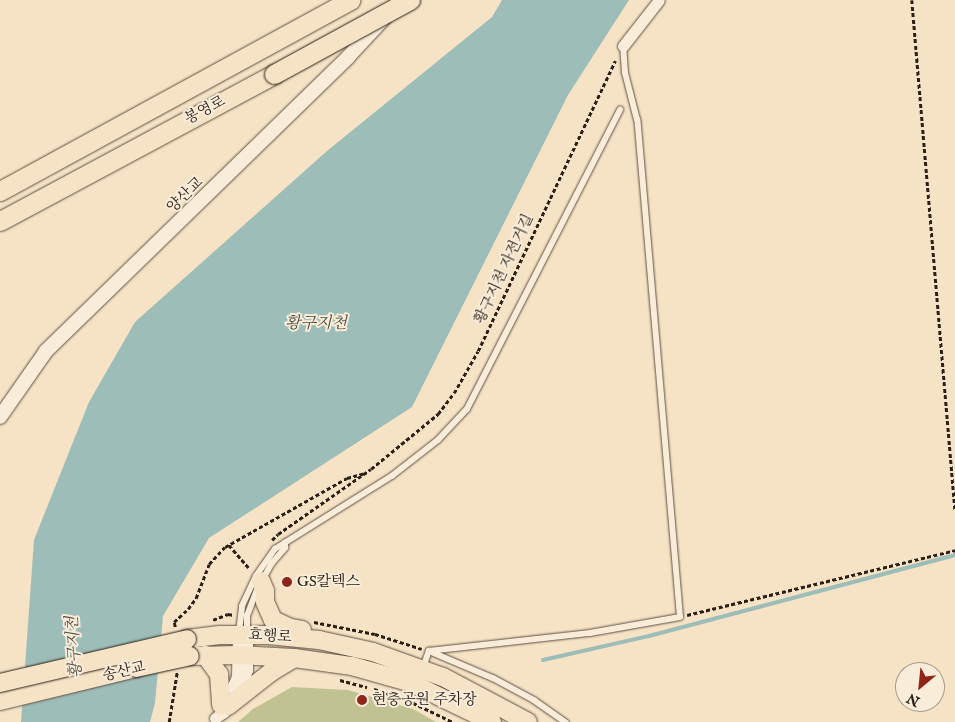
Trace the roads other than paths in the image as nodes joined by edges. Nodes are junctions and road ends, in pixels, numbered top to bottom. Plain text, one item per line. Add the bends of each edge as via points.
1 (350, 0) edge
2 (397, 0) edge
3 (410, 0) edge
4 (659, 0) edge
5 (622, 46) joint
6 (620, 110) dead end
7 (0, 191) edge
8 (0, 221) edge
9 (0, 417) edge
10 (258, 579) junction
11 (243, 634) junction
12 (319, 640) junction
13 (190, 646) junction
14 (354, 648) junction
15 (429, 652) junction
16 (243, 655) junction
17 (299, 658) junction
18 (422, 670) junction
19 (0, 683) edge
20 (0, 701) edge
21 (219, 713) edge
22 (492, 722) edge
23 (528, 722) edge
24 (566, 722) edge

1 - 7 highway, 봉영로
2 - 9 street, 양산교 via 348,57 46,351
3 - 8 highway, 봉영로, bridge
4 - 5 street
5 - 15 lane via 637,120 680,617 590,633
6 - 10 lane via 467,409 438,440 392,476 285,543 285,548
10 - 11 lane
10 - 12 main road via 273,620 312,634
11 - 12 main road, 효행로
11 - 13 main road, 효행로
11 - 16 street
12 - 14 main road, 효행로
13 - 16 main road, 효행로
13 - 19 main road, 효행로, bridge
13 - 20 main road, 송산교, bridge
13 - 21 main road via 219,674
14 - 17 main road via 340,653 304,648
14 - 18 main road, 효행로
15 - 18 lane
15 - 24 lane via 447,656 493,678
16 - 17 main road, 효행로
16 - 21 street via 234,684
17 - 21 main road via 271,672
17 - 22 main road, 효행로 via 352,666 409,682
18 - 23 main road, 효행로 via 490,700

